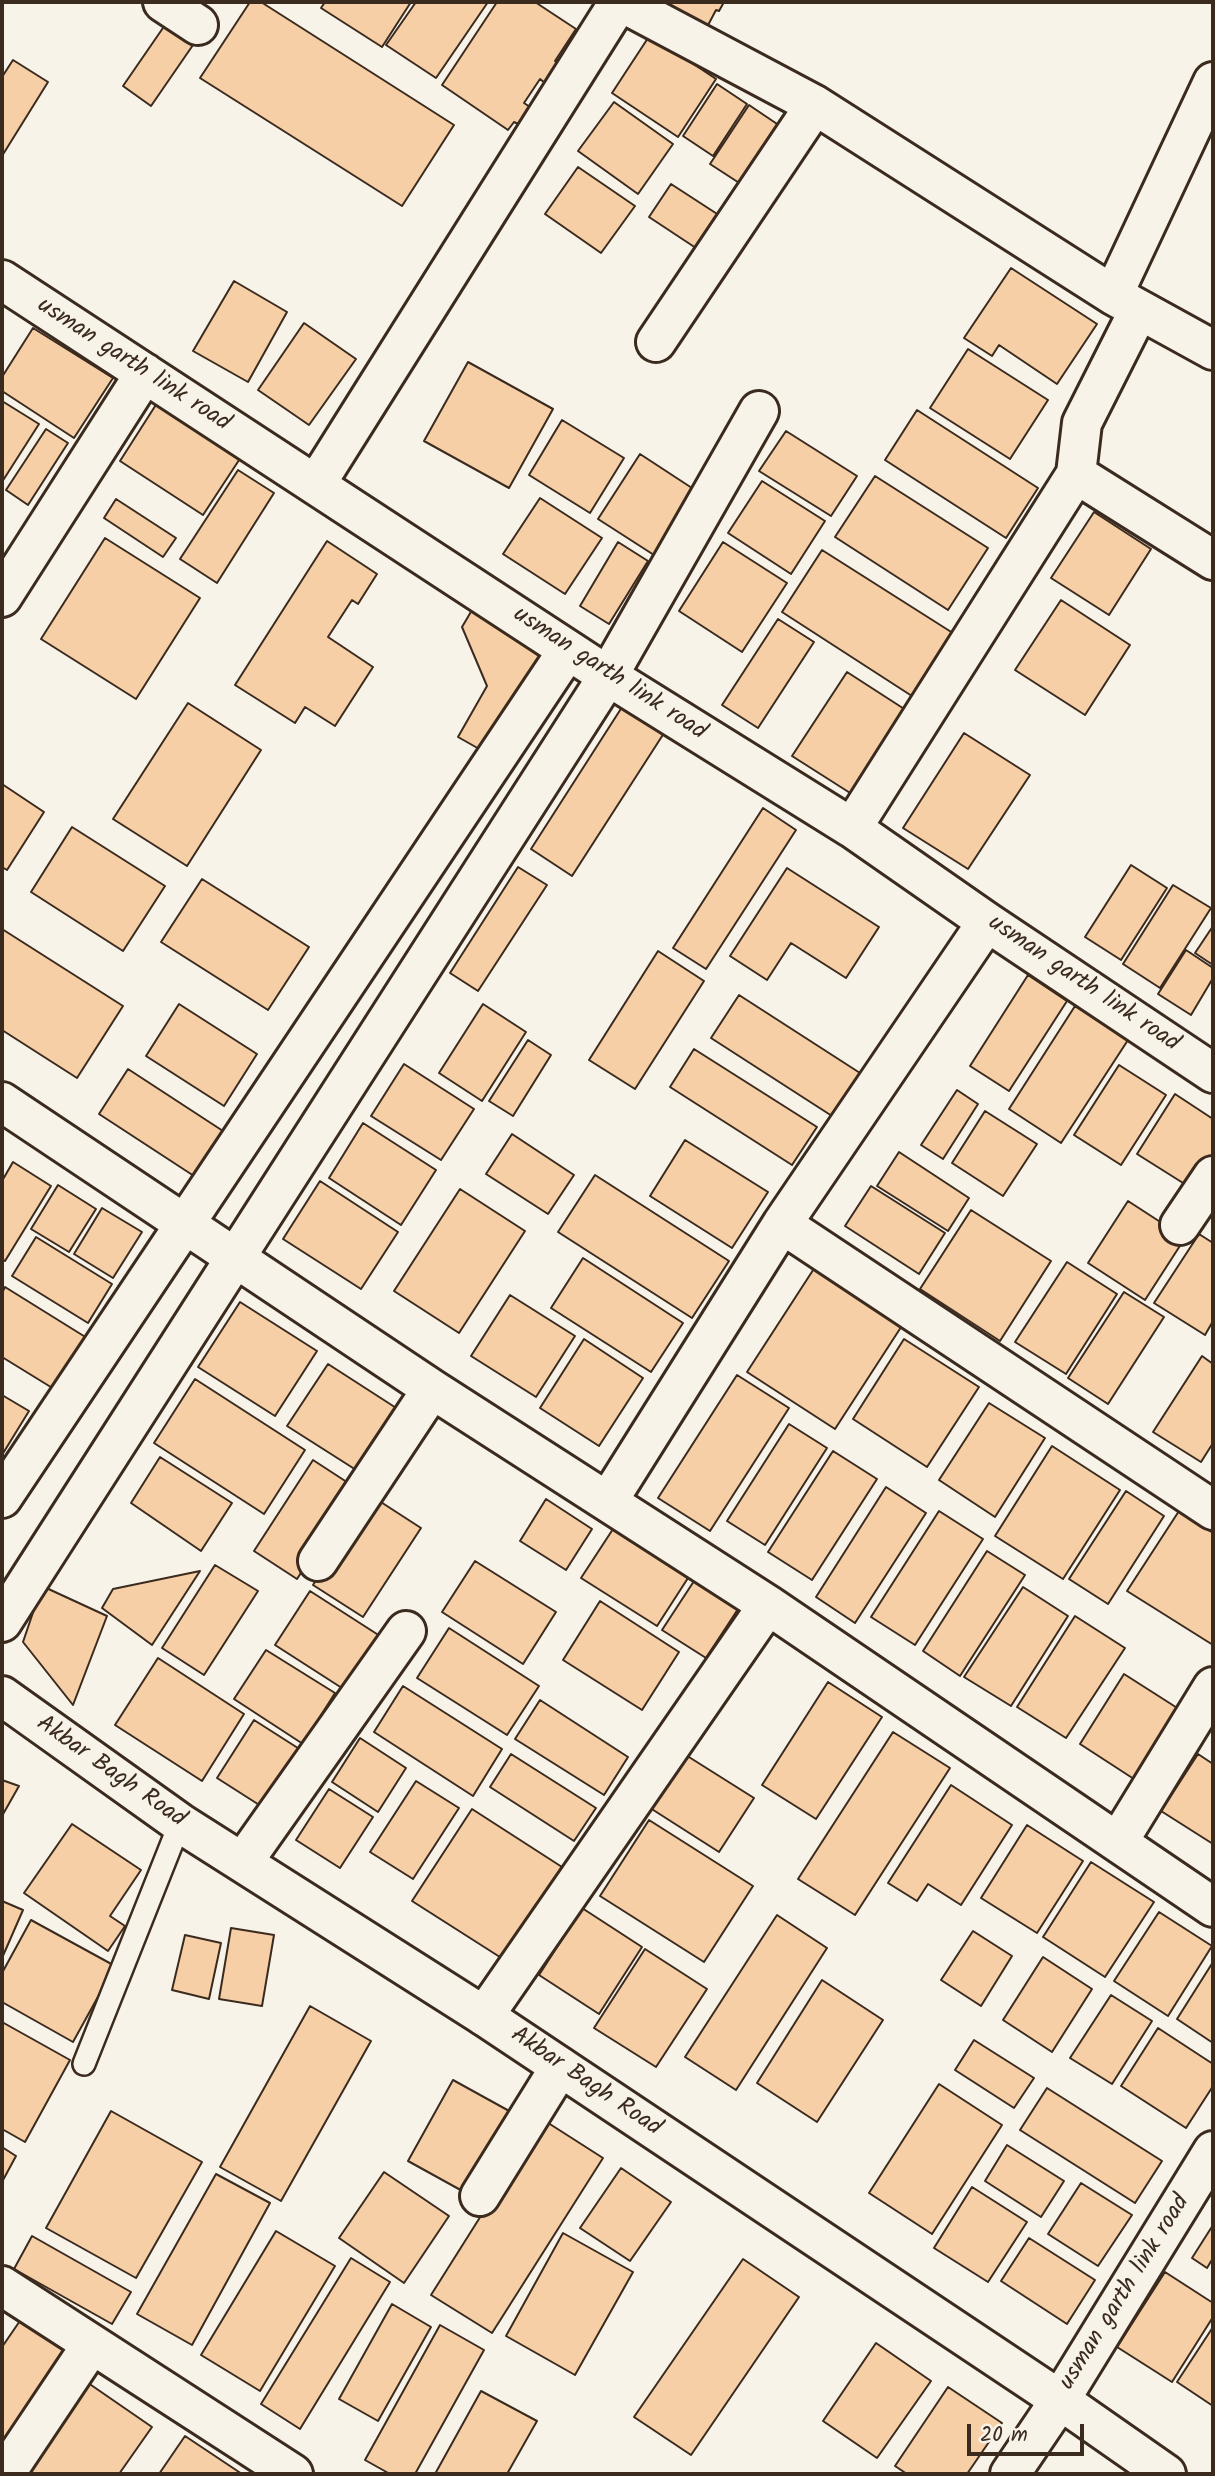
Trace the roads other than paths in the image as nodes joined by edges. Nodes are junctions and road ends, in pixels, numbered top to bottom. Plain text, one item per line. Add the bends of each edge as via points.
1 (163, 2) edge
2 (620, 2) edge
3 (198, 25) dead end
4 (1213, 82) edge
5 (815, 105) junction
6 (2, 280) edge
7 (1126, 302) junction
8 (656, 342) dead end
9 (1213, 350) edge
10 (145, 373) junction
11 (758, 411) dead end
12 (1076, 474) junction
13 (316, 484) junction
14 (1213, 561) edge
15 (2, 597) edge
16 (568, 650) junction
17 (608, 676) junction
18 (852, 828) junction
19 (987, 922) junction
20 (1213, 1073) edge
21 (2, 1102) edge
22 (1213, 1176) edge
23 (184, 1223) junction
24 (782, 1224) junction
25 (1180, 1226) dead end
26 (234, 1257) junction
27 (432, 1389) junction
28 (2, 1498) edge
29 (607, 1501) junction
30 (1213, 1510) edge
31 (318, 1561) dead end
32 (768, 1605) junction
33 (2, 1622) edge
34 (406, 1631) dead end
35 (1213, 1687) edge
36 (2, 1696) edge
37 (180, 1824) junction
38 (1118, 1842) junction
39 (243, 1862) junction
40 (1213, 1907) edge
41 (484, 2016) junction
42 (84, 2064) dead end
43 (560, 2067) junction
44 (1213, 2151) edge
45 (480, 2196) dead end
46 (2, 2287) edge
47 (92, 2344) junction
48 (1060, 2400) junction
49 (5, 2474) edge
50 (293, 2474) edge
51 (1010, 2474) edge
52 (1166, 2474) edge

1 - 3 street
2 - 5 street
2 - 13 street
4 - 7 street
5 - 7 street
5 - 8 street
6 - 10 street, usman garth link road
7 - 9 street
7 - 12 street via 1082,422
10 - 13 street, usman garth link road
10 - 15 street
11 - 17 street
12 - 14 street
12 - 18 street
13 - 16 street, usman garth link road
16 - 17 street, usman garth link road
16 - 23 street
17 - 18 street, usman garth link road
17 - 26 street
18 - 19 street, usman garth link road
19 - 20 street, usman garth link road
19 - 24 street
21 - 23 street
22 - 25 street
23 - 26 street
23 - 28 street
24 - 29 street
24 - 30 street
26 - 27 street
26 - 33 street
27 - 29 street
27 - 31 street
29 - 32 street
32 - 38 street
32 - 41 street
34 - 39 street
35 - 38 street
36 - 37 street, Akbar Bagh Road
37 - 39 street, Akbar Bagh Road
37 - 42 lane
38 - 40 street
39 - 41 street, Akbar Bagh Road
41 - 43 street, Akbar Bagh Road
43 - 45 street
43 - 48 street, Akbar Bagh Road
44 - 48 street, usman garth link road
46 - 47 street
47 - 49 street
47 - 50 street
48 - 51 street, usman garth link road
48 - 52 street, Akbar Bagh Road

